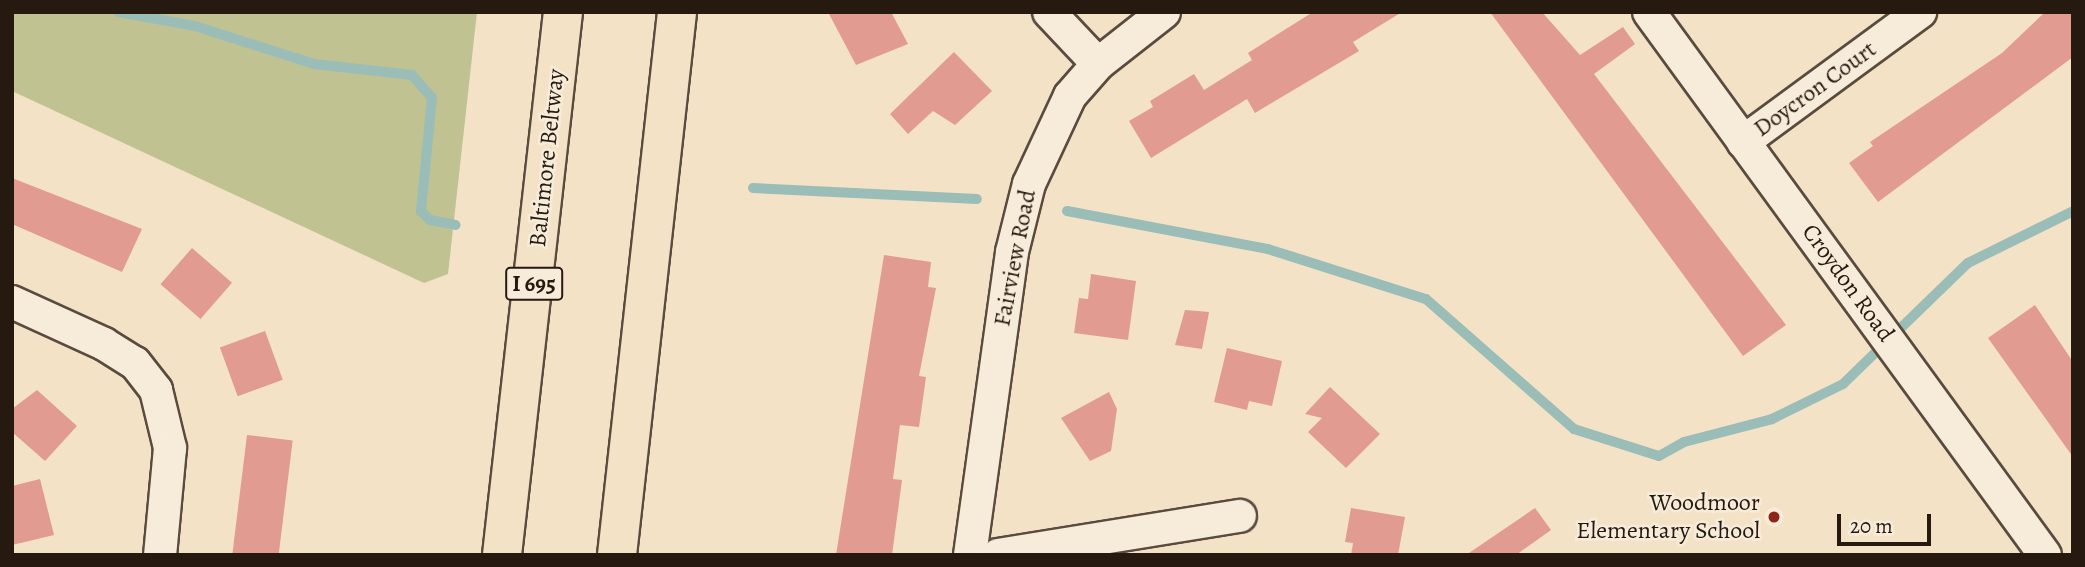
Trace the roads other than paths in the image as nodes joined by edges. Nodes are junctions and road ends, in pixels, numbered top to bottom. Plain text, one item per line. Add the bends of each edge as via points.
1 (563, 12) edge
2 (677, 12) edge
3 (1049, 12) edge
4 (1164, 12) edge
5 (1649, 12) edge
6 (1920, 12) edge
7 (1098, 64) junction
8 (1743, 142) junction
9 (12, 302) edge
10 (1240, 516) dead end
11 (160, 555) edge
12 (502, 555) edge
13 (617, 555) edge
14 (970, 555) edge
15 (998, 555) edge
16 (2045, 555) edge

1 - 12 highway, Baltimore Beltway / I 695
2 - 13 highway
3 - 7 street
4 - 7 street, Fairview Road
5 - 8 street, Croydon Road
6 - 8 street, Doycron Court
7 - 14 street, Fairview Road via 1070,96 1029,184 1012,252
8 - 16 street, Croydon Road
9 - 11 street via 104,344 135,363 156,390 170,448
10 - 15 street

